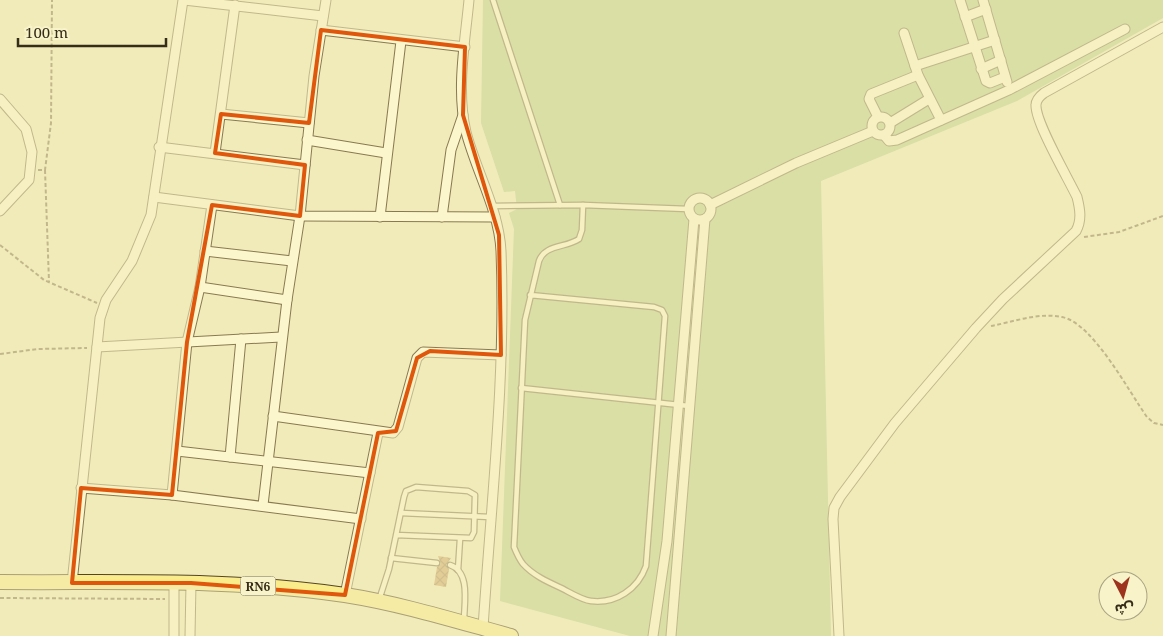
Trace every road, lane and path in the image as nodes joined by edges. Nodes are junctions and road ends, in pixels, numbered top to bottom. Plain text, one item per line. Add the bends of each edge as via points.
1 (52, 0) edge
2 (183, 0) edge
3 (326, 0) edge
4 (469, 0) edge
5 (493, 0) edge
6 (960, 0) edge
7 (235, 5) junction
8 (985, 5) edge
9 (323, 16) junction
10 (965, 17) junction
11 (1163, 27) edge
12 (321, 30) junction
13 (1125, 30) dead end
14 (904, 33) dead end
15 (995, 40) junction
16 (401, 41) junction
17 (464, 47) junction
18 (974, 47) junction
19 (1000, 60) junction
20 (915, 66) junction
21 (981, 69) junction
22 (918, 75) junction
23 (1005, 77) junction
24 (1009, 90) junction
25 (0, 99) edge
26 (929, 99) junction
27 (220, 114) junction
28 (463, 115) junction
29 (878, 117) junction
30 (941, 120) junction
31 (890, 122) junction
32 (309, 123) junction
33 (873, 131) junction
34 (884, 135) junction
35 (308, 140) junction
36 (160, 148) junction
37 (215, 153) junction
38 (386, 153) junction
39 (305, 165) junction
40 (31, 170) junction
41 (45, 170) junction
42 (154, 197) junction
43 (212, 205) junction
44 (560, 205) junction
45 (583, 205) junction
46 (710, 205) junction
47 (491, 206) junction
48 (688, 209) junction
49 (0, 211) edge
50 (300, 216) junction
51 (1163, 216) edge
52 (442, 217) junction
53 (495, 217) junction
54 (380, 218) junction
55 (694, 219) junction
56 (705, 219) junction
57 (1072, 235) junction
58 (0, 246) edge
59 (205, 251) junction
60 (292, 261) junction
61 (49, 283) junction
62 (200, 287) junction
63 (530, 295) junction
64 (287, 300) junction
65 (103, 306) junction
66 (976, 328) junction
67 (281, 337) junction
68 (241, 339) junction
69 (187, 342) junction
70 (97, 348) junction
71 (0, 354) edge
72 (501, 355) junction
73 (521, 388) junction
74 (659, 402) junction
75 (678, 404) junction
76 (689, 406) junction
77 (274, 416) junction
78 (1163, 425) edge
79 (378, 433) junction
80 (176, 451) junction
81 (230, 457) junction
82 (267, 460) junction
83 (370, 473) junction
84 (81, 488) junction
85 (172, 495) junction
86 (263, 505) junction
87 (400, 513) junction
88 (475, 516) junction
89 (490, 516) junction
90 (361, 518) junction
91 (396, 535) junction
92 (460, 539) junction
93 (391, 558) junction
94 (437, 563) dead end
95 (450, 565) dead end
96 (458, 570) junction
97 (0, 582) edge
98 (191, 582) junction
99 (72, 583) junction
100 (170, 584) junction
101 (345, 595) junction
102 (0, 598) edge
103 (379, 601) junction
104 (464, 623) junction
105 (483, 628) junction
106 (174, 636) edge
107 (190, 636) edge
108 (511, 636) edge
109 (652, 636) edge
110 (670, 636) edge
111 (839, 636) edge

1 - 41 path via 51,123
2 - 7 street
2 - 36 street
3 - 9 street
4 - 17 street
5 - 44 lane
6 - 10 street
7 - 9 street
7 - 27 street
8 - 10 street
8 - 15 street
9 - 12 street
10 - 18 street
11 - 57 street via 1044,93 1038,100 1038,118 1080,207 1079,225
12 - 16 street
12 - 32 street
13 - 24 street
14 - 20 street
15 - 18 street
15 - 19 street
16 - 17 street
16 - 38 street
17 - 28 street
18 - 20 street
18 - 21 street
19 - 21 street
19 - 23 street
20 - 22 street
21 - 23 street via 989,84
22 - 26 street
22 - 29 street via 871,94 870,100
23 - 24 street
24 - 30 street
25 - 40 street via 29,135
26 - 30 street
26 - 31 street
27 - 32 street
27 - 37 street
28 - 47 street
28 - 52 street via 451,150
29 - 31 street
29 - 33 street via 872,124
30 - 34 street via 893,141
31 - 34 street via 890,130
32 - 35 street
33 - 34 street
33 - 46 street via 796,163
35 - 38 street
35 - 39 street
36 - 37 street
36 - 42 street
37 - 39 street
38 - 54 street
39 - 50 street
40 - 41 path
40 - 49 street via 26,185
41 - 61 path
42 - 43 street
42 - 65 street via 151,215 132,261
43 - 50 street
43 - 59 street
44 - 45 lane
44 - 47 lane
45 - 48 lane
45 - 63 lane via 579,239 541,254
46 - 48 street via 704,198 698,198 692,200
46 - 56 street via 710,213
47 - 53 street
48 - 55 street
50 - 54 street
50 - 60 street
51 - 57 path via 1104,236
52 - 53 street
52 - 54 street
53 - 72 street via 500,250
55 - 56 street
55 - 75 street
56 - 76 street
57 - 66 street
58 - 61 path
59 - 60 street
59 - 62 street
60 - 64 street
61 - 65 path
62 - 64 street
62 - 69 street
63 - 73 lane via 525,320
63 - 74 lane via 662,310 666,326
64 - 67 street
65 - 70 street
66 - 78 path via 1050,316 1078,323 1090,334 1147,417
66 - 111 street via 896,423 834,508
67 - 68 street
67 - 77 street
68 - 69 street
68 - 81 street
69 - 70 street
69 - 80 street
70 - 71 path via 38,349
70 - 84 street
72 - 79 street via 423,352 417,358 396,431
72 - 89 street
73 - 74 lane
73 - 74 lane via 514,547 522,563 541,578 590,602 622,596 635,586 646,566
74 - 75 lane
75 - 76 lane
75 - 109 street via 667,541
76 - 110 street
77 - 79 street
77 - 82 street
79 - 83 street
80 - 81 street
80 - 85 street
81 - 82 street
82 - 83 street
82 - 86 street
83 - 90 street
84 - 85 street
84 - 99 street
85 - 86 street
86 - 90 street
87 - 88 lane
87 - 88 lane via 405,494 416,487 471,491 476,498
87 - 91 lane
88 - 89 lane
88 - 92 lane via 473,535
89 - 105 street
90 - 101 street
91 - 92 lane
91 - 93 lane
92 - 96 lane
93 - 94 lane
93 - 103 lane
95 - 96 lane
96 - 104 lane via 464,580
97 - 99 main road, RN6
98 - 100 main road, RN6
98 - 101 main road, RN6
98 - 107 street
99 - 100 main road, RN6
100 - 102 path via 166,599
100 - 106 street
101 - 103 main road, RN6
103 - 104 main road, RN6
104 - 105 main road, RN6
105 - 108 main road, RN6

